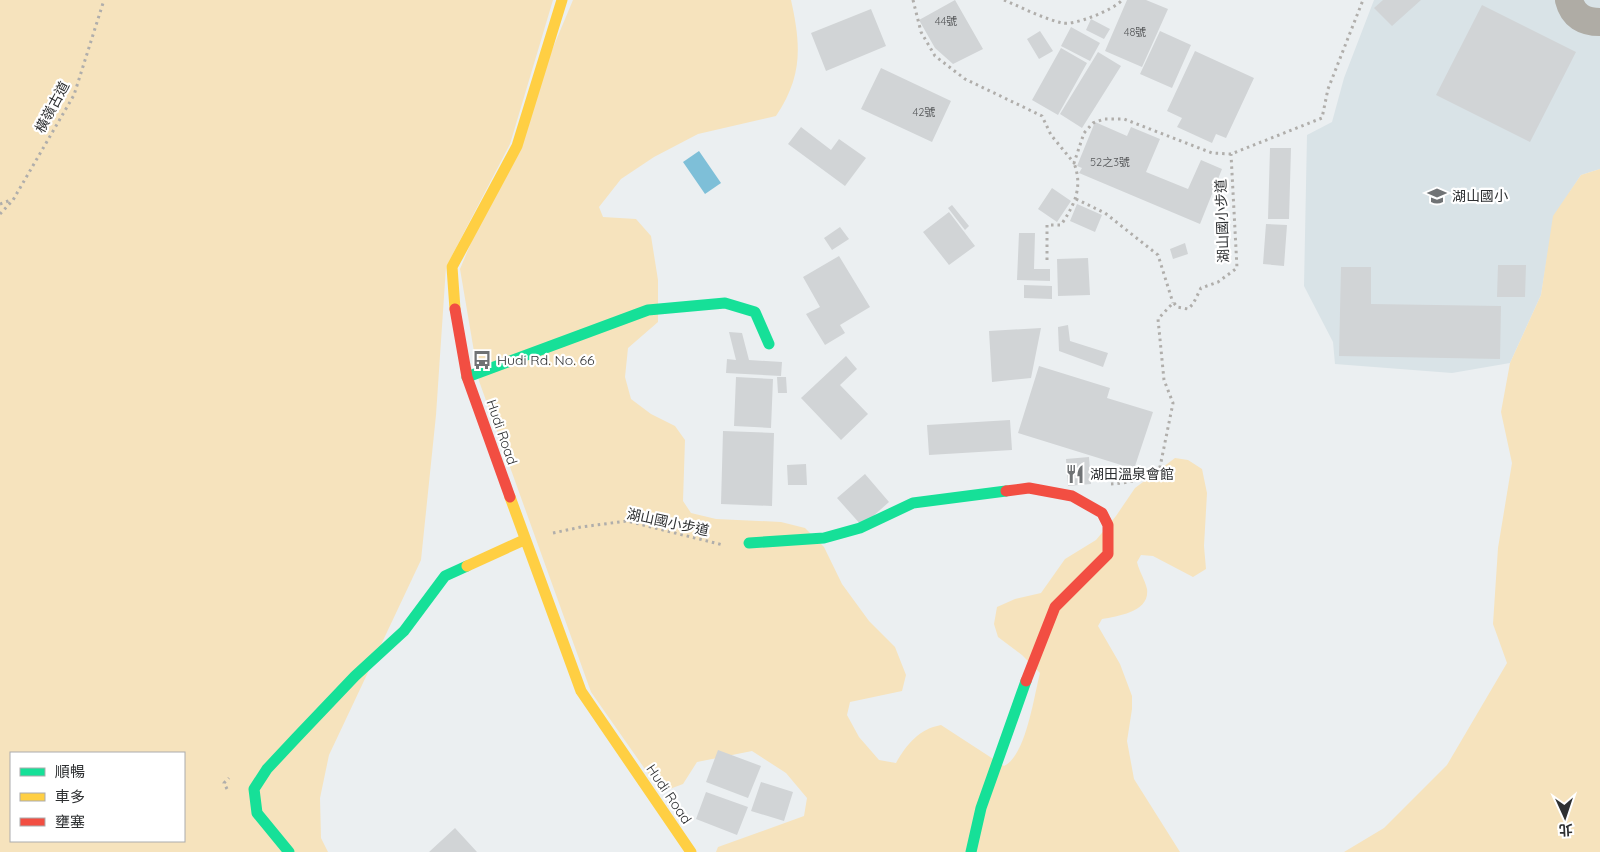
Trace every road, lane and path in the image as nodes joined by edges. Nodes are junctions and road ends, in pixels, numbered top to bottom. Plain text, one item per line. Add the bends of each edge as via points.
1 (104, 0) edge
2 (562, 0) edge
3 (913, 0) edge
4 (1004, 0) edge
5 (1122, 0) edge
6 (1362, 0) edge
7 (1570, 0) edge
8 (1600, 22) edge
9 (1231, 154) junction
10 (1074, 162) junction
11 (1076, 198) junction
12 (12, 200) junction
13 (0, 204) edge
14 (0, 214) edge
15 (1047, 260) dead end
16 (1174, 303) junction
17 (768, 344) dead end
18 (467, 377) junction
19 (1102, 513) junction
20 (524, 540) junction
21 (749, 543) joint
22 (289, 852) edge
23 (691, 852) edge
24 (971, 852) edge

1 - 12 path, 橫嶺古道 via 74,95
2 - 18 street, Hudi Road via 517,146 452,267 454,306
3 - 10 path via 921,32 935,56 965,79 1042,116 1051,135
4 - 5 path via 1064,24 1105,13
6 - 9 path via 1328,89 1322,118
7 - 8 street via 1576,14 1584,20
9 - 10 path via 1212,153 1124,119 1104,119 1092,123 1084,133
9 - 16 path, 湖山國小步道 via 1237,268 1218,282 1201,288 1188,309
10 - 11 path via 1079,177
11 - 15 path via 1061,225 1047,225
11 - 16 path via 1105,212 1158,255
12 - 13 path
12 - 14 path, 橫嶺古道
16 - 19 path via 1158,319 1164,380 1173,403 1160,467 1152,475 1126,483 1098,486
17 - 18 street via 755,312 725,303 648,310
18 - 20 street, Hudi Road
19 - 21 street via 1072,496 1029,488 913,503 860,528 824,538
19 - 24 street via 1108,525 1108,554 1055,607 981,808
20 - 21 path, 湖山國小步道 via 581,526 627,521 722,545
20 - 22 street via 445,576 404,631 355,676 267,769 254,789 257,813
20 - 23 street, Hudi Road via 581,691

